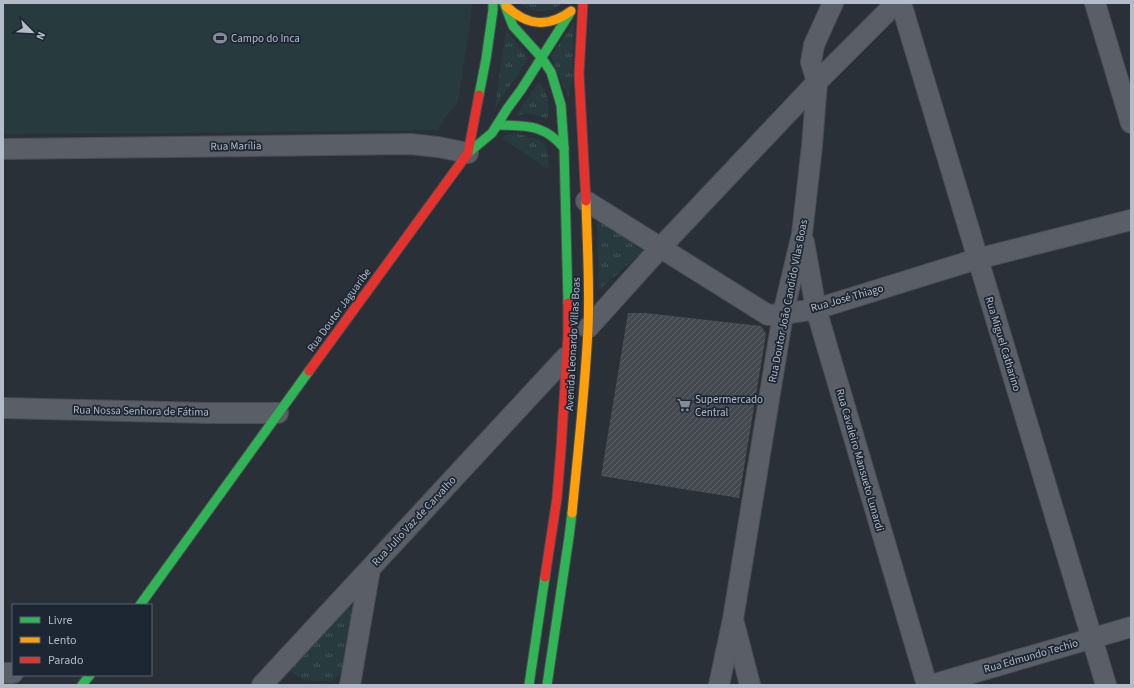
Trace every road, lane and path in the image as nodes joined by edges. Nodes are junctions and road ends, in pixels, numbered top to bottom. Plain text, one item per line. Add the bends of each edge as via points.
1 (494, 3) edge
2 (504, 3) edge
3 (578, 3) edge
4 (583, 3) edge
5 (833, 3) edge
6 (896, 3) edge
7 (901, 3) edge
8 (1095, 3) edge
9 (570, 13) junction
10 (541, 57) junction
11 (817, 82) junction
12 (1131, 123) edge
13 (498, 125) junction
14 (564, 148) junction
15 (3, 149) edge
16 (468, 153) junction
17 (586, 201) junction
18 (1131, 220) edge
19 (802, 234) junction
20 (661, 247) junction
21 (977, 259) junction
22 (816, 309) junction
23 (783, 314) junction
24 (588, 328) junction
25 (566, 357) junction
26 (3, 408) edge
27 (278, 412) junction
28 (370, 569) junction
29 (141, 604) edge
30 (732, 619) junction
31 (1131, 628) edge
32 (1092, 638) junction
33 (89, 676) edge
34 (268, 684) edge
35 (82, 685) edge
36 (350, 685) edge
37 (529, 685) edge
38 (547, 685) edge
39 (719, 685) edge
40 (750, 685) edge
41 (927, 685) edge
42 (930, 685) edge
43 (1106, 685) edge

1 - 16 main road, Rua Doutor Jaguaribe
2 - 9 main road via 514,14 532,23 552,22
2 - 10 main road, Avenida Leonardo Villas Boas via 513,26
3 - 9 main road
4 - 17 main road, Avenida Leonardo Villas Boas via 579,74
5 - 11 street via 814,45 811,62
6 - 11 street
7 - 21 street, Rua Miguel Catharino
8 - 12 street
9 - 10 main road
10 - 13 main road
10 - 14 main road, Avenida Leonardo Villas Boas via 551,72 561,105
11 - 19 street, Rua Doutor João Candido Vilas Boas
11 - 20 street
13 - 14 main road via 541,129 551,134
13 - 16 main road
14 - 25 main road, Avenida Leonardo Villas Boas via 568,335
15 - 16 street, Rua Marília via 410,144
16 - 27 main road, Rua Doutor Jaguaribe
17 - 20 street, Rua José Thiago
17 - 24 main road, Avenida Leonardo Villas Boas
18 - 21 street, Rua José Thiago
19 - 22 street, Rua Cavaleiro Mansueto Lunardi
19 - 23 street, Rua Doutor João Candido Vilas Boas
20 - 23 street, Rua José Thiago via 768,315
20 - 24 street
21 - 22 street, Rua José Thiago
21 - 32 street, Rua Miguel Catharino
22 - 23 street, Rua José Thiago
22 - 41 street, Rua Cavaleiro Mansueto Lunardi
23 - 30 street, Rua Doutor João Candido Vilas Boas
24 - 38 main road, Avenida Leonardo Villas Boas via 569,537
25 - 28 street, Rua Julio Vaz de Carvalho
25 - 37 main road, Avenida Leonardo Villas Boas via 557,498
26 - 27 street, Rua Nossa Senhora de Fátima via 207,413
27 - 29 main road, Rua Doutor Jaguaribe
28 - 34 street, Rua Julio Vaz de Carvalho
28 - 36 street
30 - 39 street, Rua Doutor João Candido Vilas Boas
30 - 40 street
31 - 32 street, Rua Edmundo Techio
32 - 42 street, Rua Edmundo Techio
32 - 43 street, Rua Miguel Catharino
33 - 35 main road

